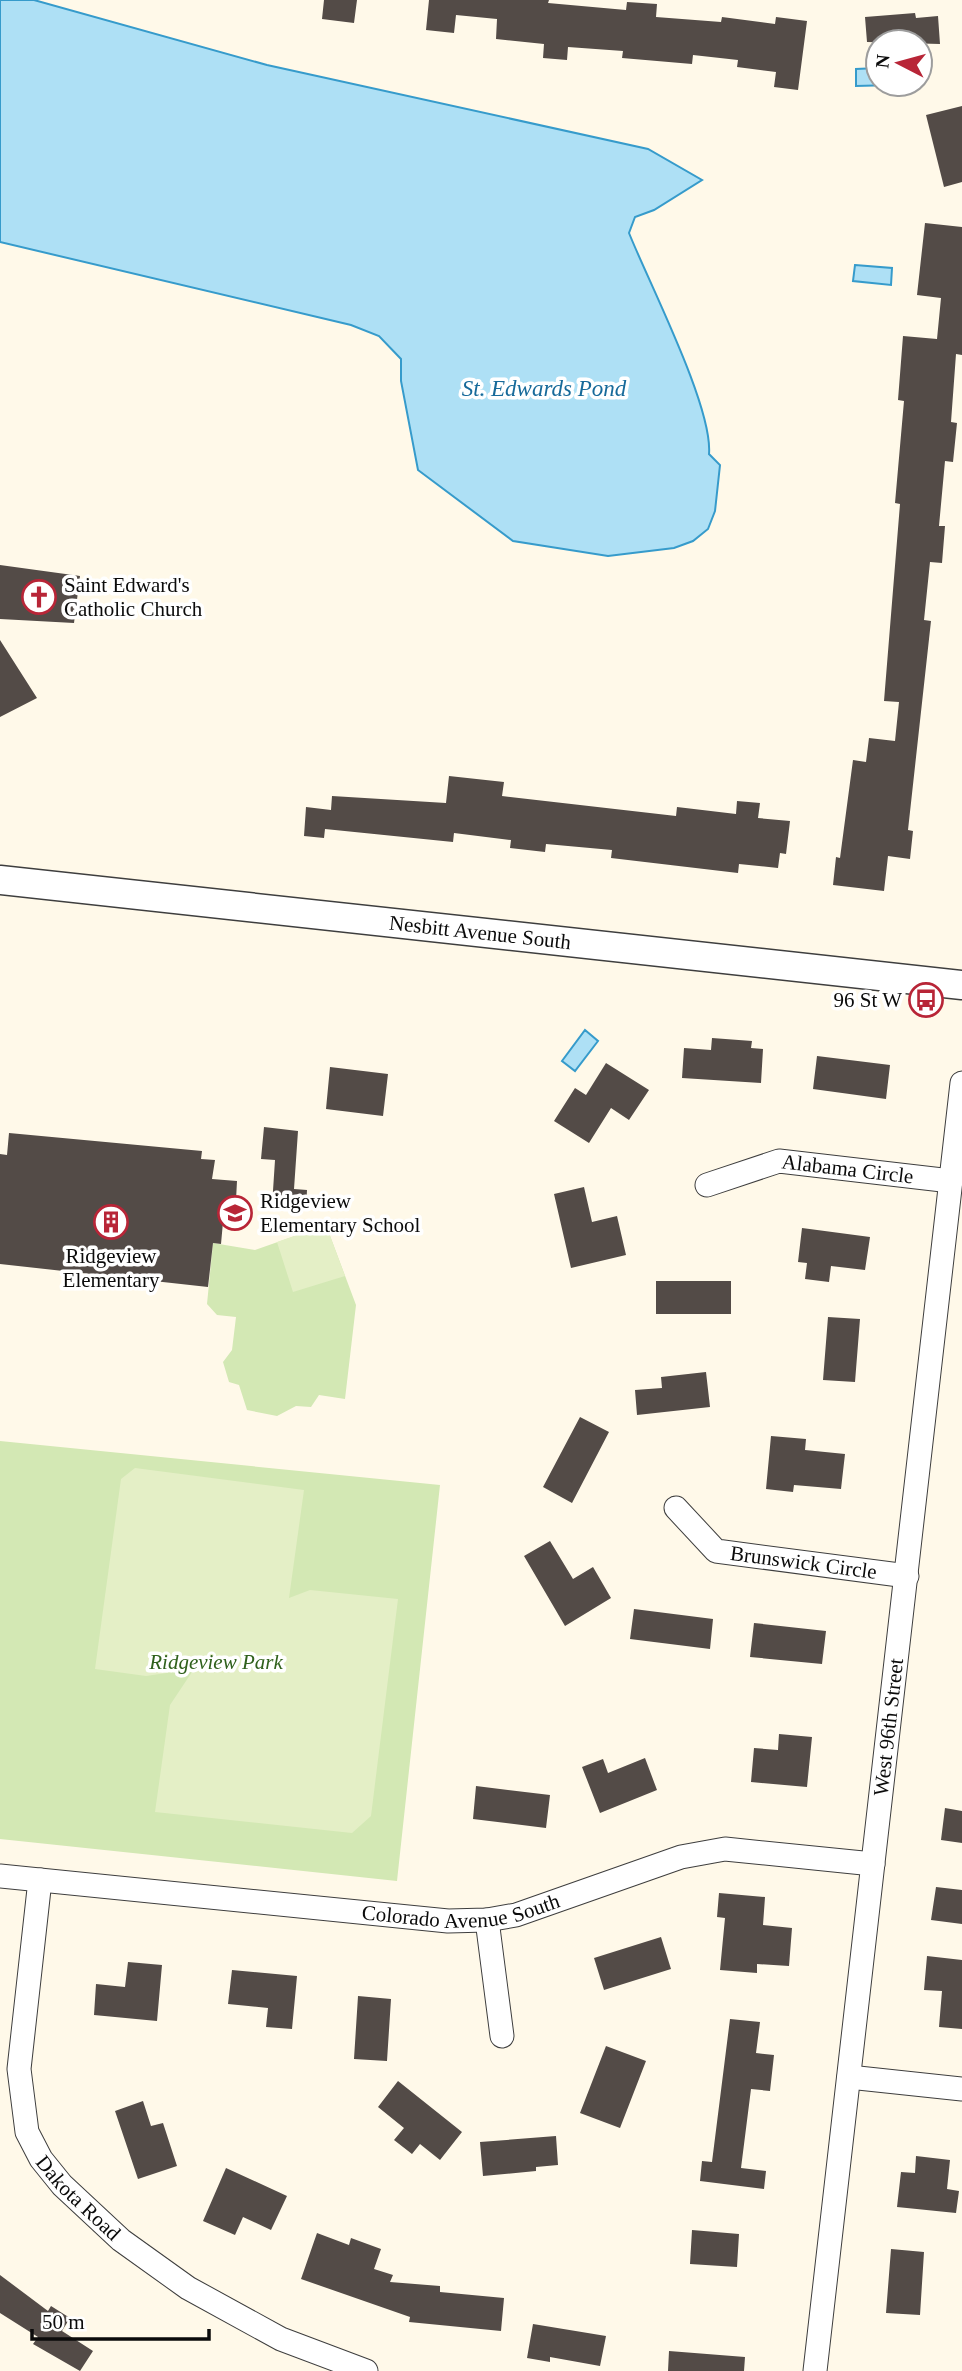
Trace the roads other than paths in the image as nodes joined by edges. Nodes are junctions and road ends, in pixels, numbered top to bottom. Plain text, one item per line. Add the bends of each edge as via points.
1 (0, 880) edge
2 (962, 985) edge
3 (962, 1083) edge
4 (951, 1181) junction
5 (707, 1185) dead end
6 (676, 1508) dead end
7 (907, 1576) junction
8 (873, 1864) junction
9 (0, 1876) edge
10 (40, 1880) junction
11 (487, 1920) junction
12 (502, 2036) dead end
13 (849, 2077) junction
14 (962, 2089) edge
15 (366, 2371) edge
16 (815, 2371) edge

1 - 2 street, Nesbitt Avenue South
3 - 4 street, West 96th Street
4 - 5 street, Alabama Circle via 779,1161
4 - 7 street, West 96th Street
6 - 7 street, Brunswick Circle via 716,1551
7 - 8 street, West 96th Street
8 - 11 street, Colorado Avenue South via 725,1849 681,1857 549,1905
8 - 13 street, West 96th Street
9 - 10 street, Colorado Avenue South
10 - 11 street, Colorado Avenue South via 448,1921
10 - 15 street, Dakota Road via 19,2069 27,2132 41,2159 121,2240 188,2288 281,2339
11 - 12 street
13 - 14 street
13 - 16 street, West 96th Street

